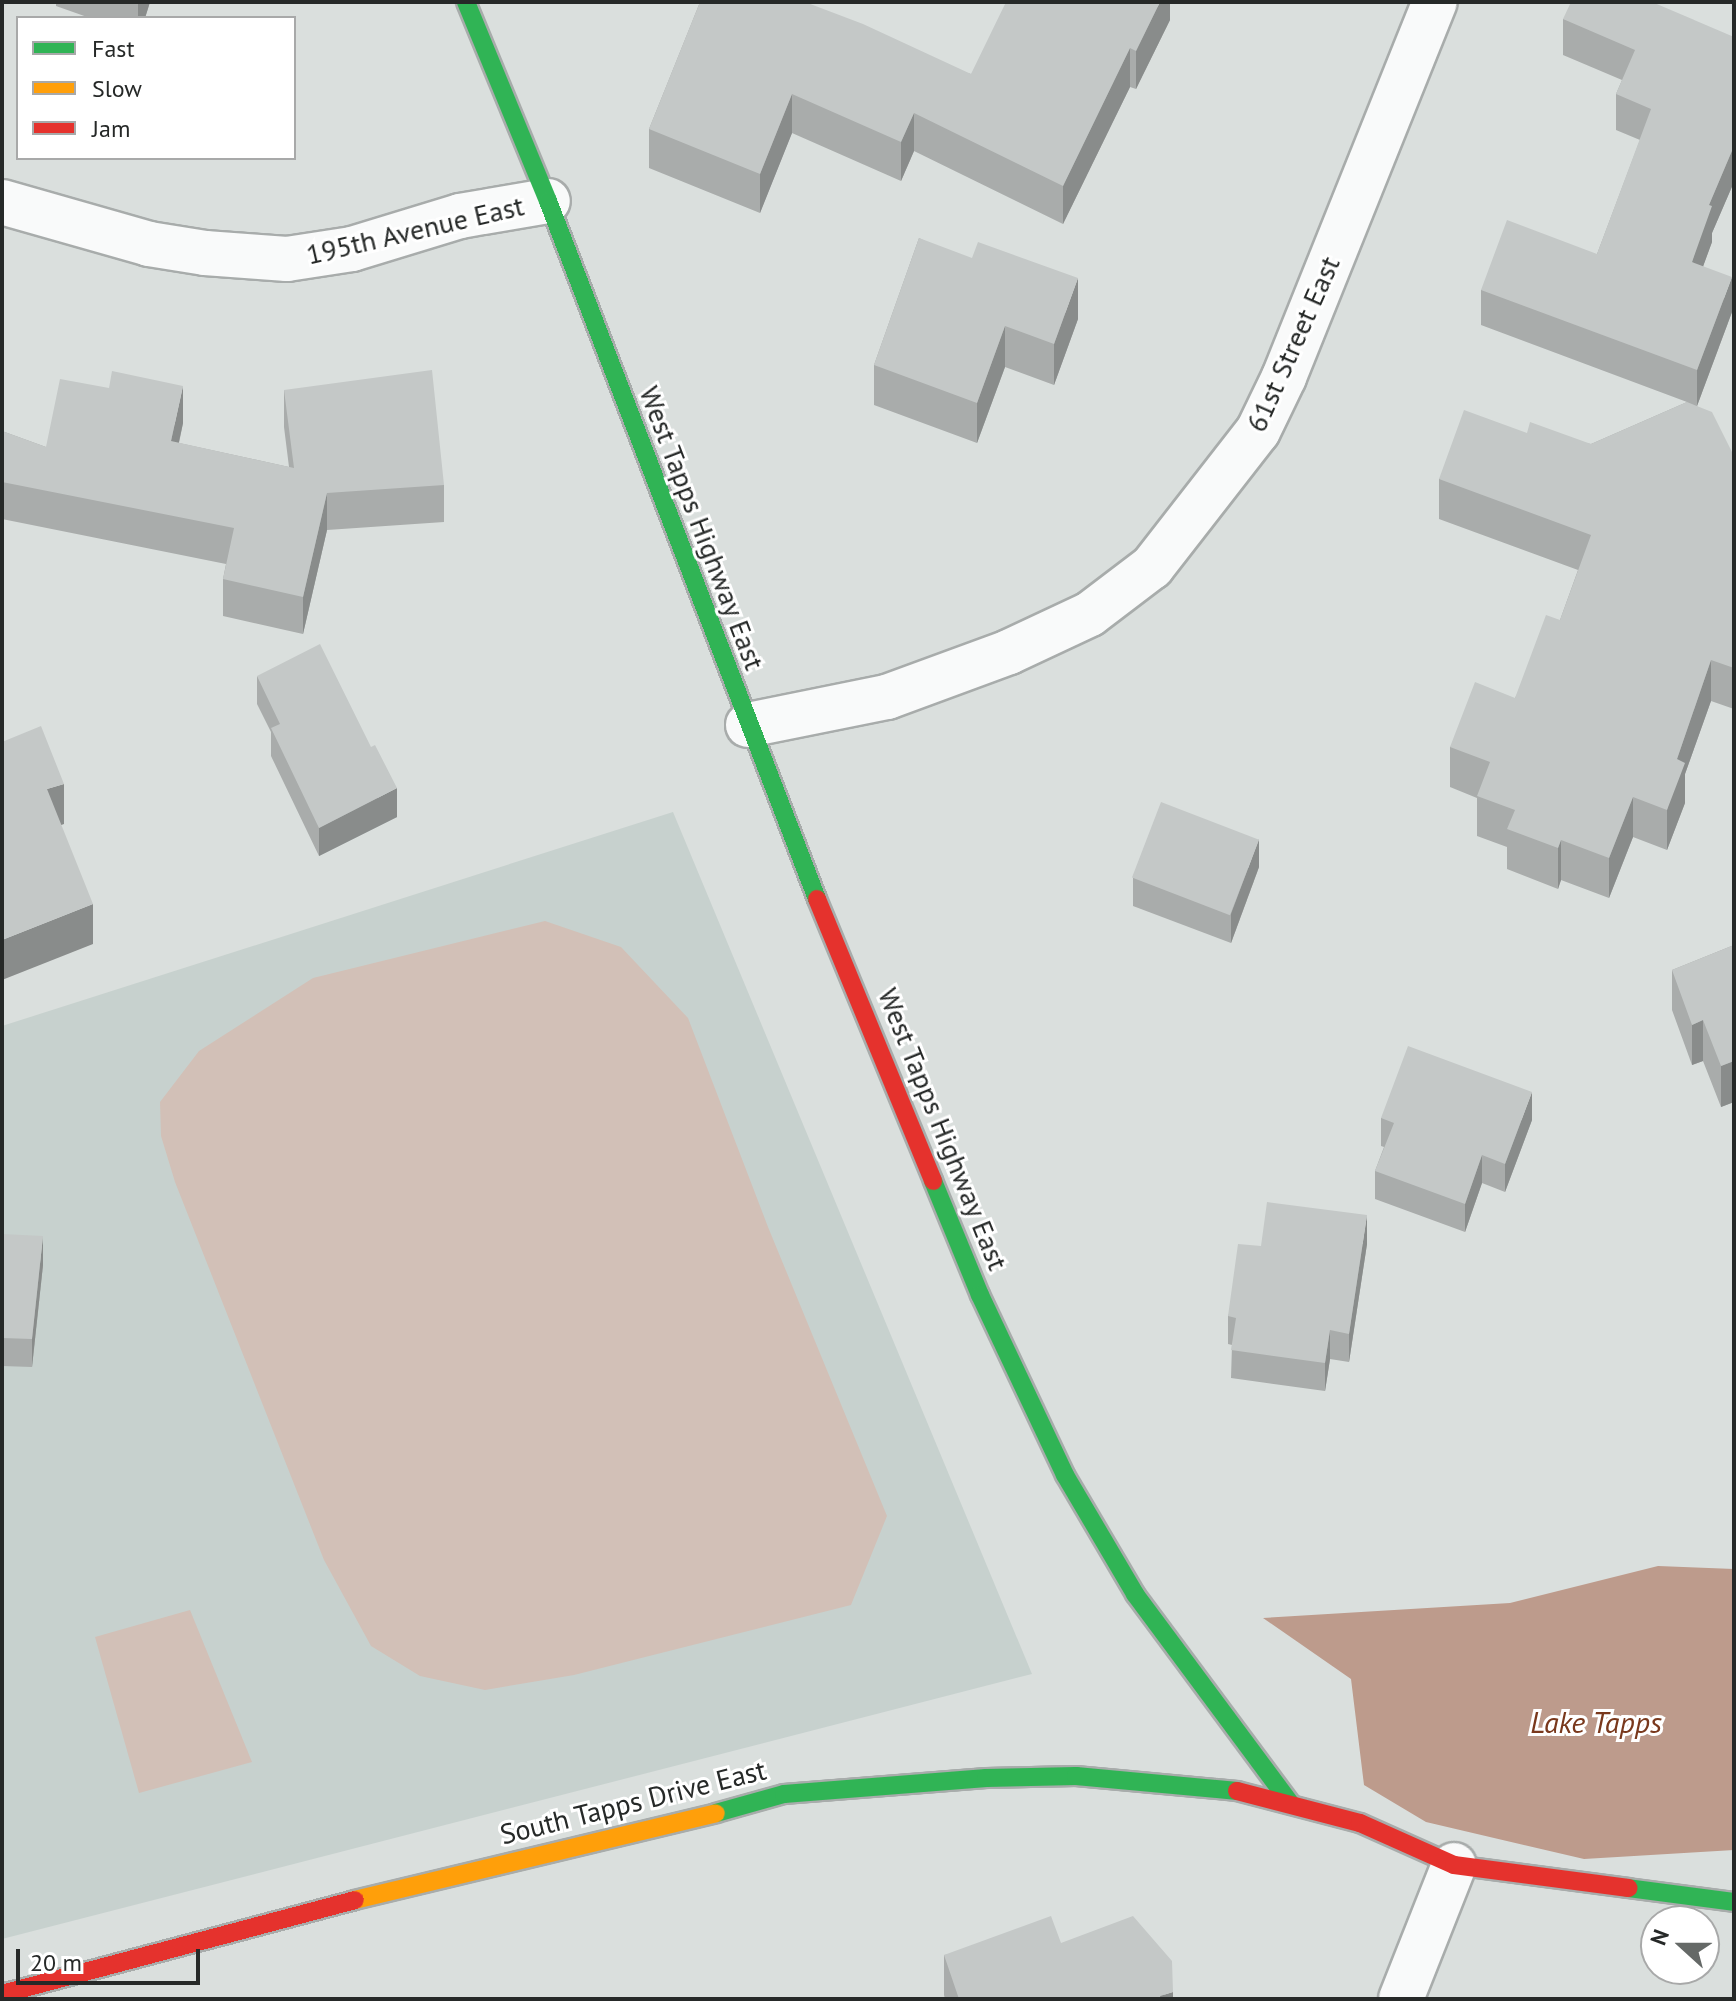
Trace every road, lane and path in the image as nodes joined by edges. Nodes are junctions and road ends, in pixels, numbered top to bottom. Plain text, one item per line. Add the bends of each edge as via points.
1 (466, 2) edge
2 (1435, 2) edge
3 (548, 201) junction
4 (2, 202) edge
5 (748, 725) junction
6 (1291, 1804) junction
7 (1454, 1865) junction
8 (1734, 1902) edge
9 (2, 1994) edge
10 (1401, 1999) edge

1 - 3 street, West Tapps Highway East
2 - 5 street, 61st Street East via 1258,431 1152,567 1090,614 1009,652 887,697
3 - 4 street, 195th Avenue East via 460,216 352,249 287,259 149,244
3 - 5 street, West Tapps Highway East
5 - 6 street, West Tapps Highway East via 980,1295 1065,1475 1135,1594
6 - 7 street via 1360,1823
6 - 9 street, South Tapps Drive East via 1238,1791 1076,1776 784,1794
7 - 8 street
7 - 10 street

